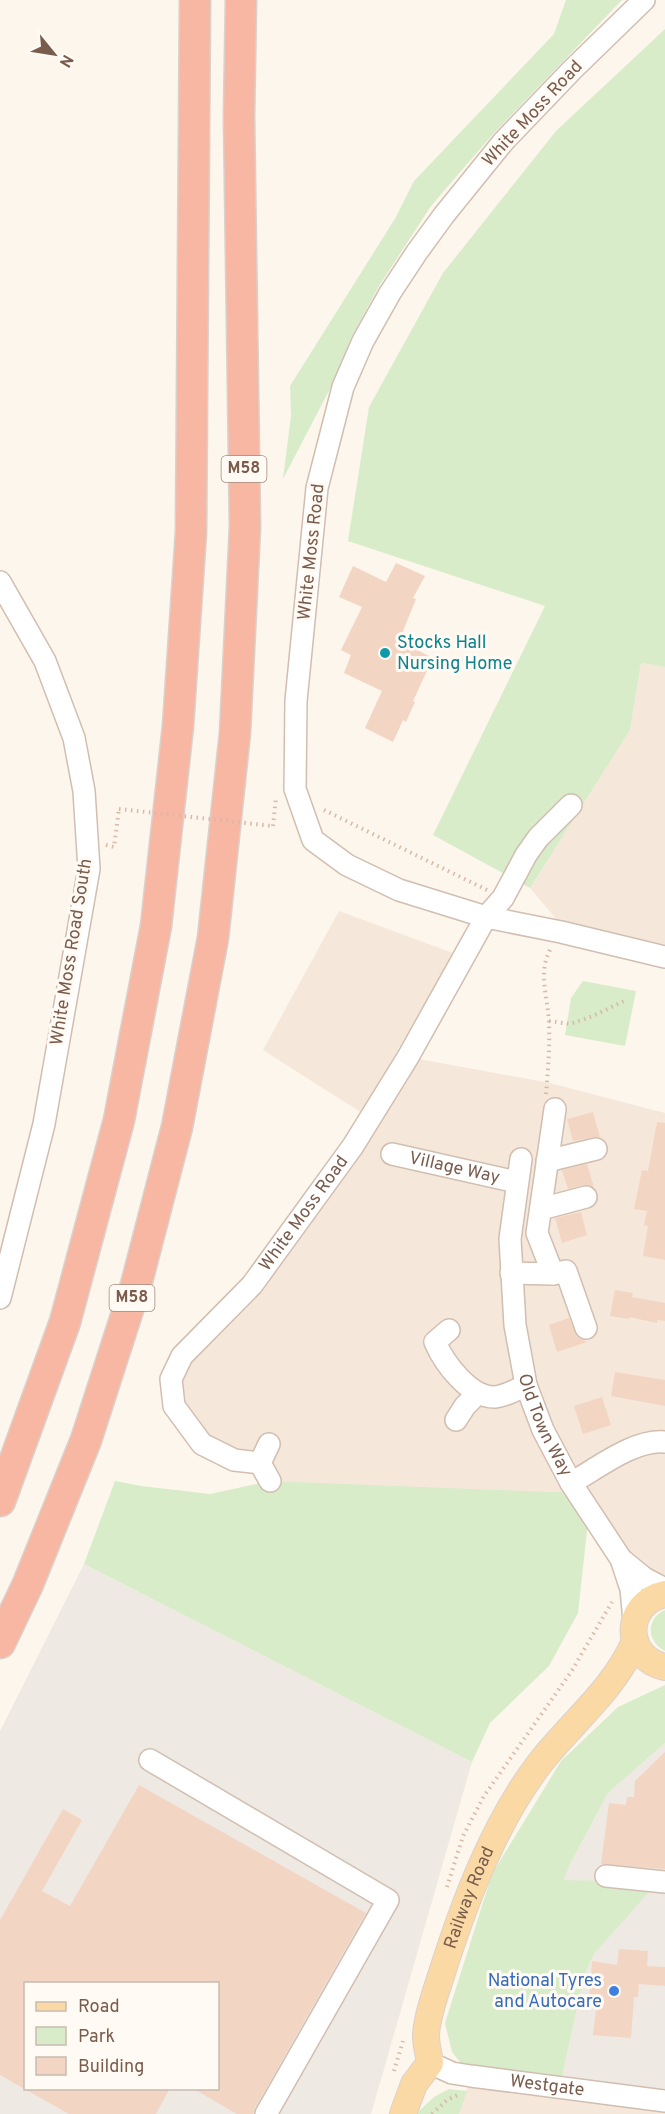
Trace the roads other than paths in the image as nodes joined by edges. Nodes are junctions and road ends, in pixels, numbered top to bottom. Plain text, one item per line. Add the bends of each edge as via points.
1 (195, 0) edge
2 (241, 0) edge
3 (644, 0) edge
4 (0, 582) edge
5 (571, 805) dead end
6 (486, 917) junction
7 (665, 957) edge
8 (550, 1107) road end
9 (596, 1149) dead end
10 (392, 1154) dead end
11 (521, 1159) dead end
12 (547, 1161) junction
13 (518, 1182) junction
14 (586, 1197) dead end
15 (541, 1209) junction
16 (559, 1272) junction
17 (511, 1273) junction
18 (0, 1298) edge
19 (586, 1328) dead end
20 (434, 1338) dead end
21 (526, 1385) junction
22 (477, 1394) junction
23 (456, 1420) dead end
24 (665, 1442) edge
25 (266, 1462) dead end
26 (572, 1483) junction
27 (0, 1501) edge
28 (621, 1559) junction
29 (665, 1592) edge
30 (634, 1631) junction
31 (0, 1643) edge
32 (665, 1668) edge
33 (593, 1703) junction
34 (150, 1760) dead end
35 (606, 1876) dead end
36 (665, 1882) edge
37 (430, 2064) junction
38 (658, 2105) edge
39 (266, 2114) edge
40 (402, 2114) edge

1 - 27 highway via 191,532 178,726 156,926 119,1120 74,1289
2 - 31 highway, M58 via 245,526 235,733 213,938 177,1127 136,1285 86,1440
3 - 6 street, White Moss Road via 503,142 444,215 390,293 343,387 316,488 296,701 295,789 313,840 347,866 399,890
4 - 18 street, White Moss Road South via 45,661 74,738 84,791 89,869 44,1124
5 - 6 street via 538,838 503,898
6 - 7 street, White Moss Road
6 - 25 street, White Moss Road via 353,1146 252,1285 182,1356 171,1379 174,1406 202,1444 234,1460
8 - 12 street
9 - 12 street
10 - 13 street, Village Way
11 - 13 street, Old Town Way
12 - 15 street
13 - 17 street, Old Town Way via 510,1239
14 - 15 street
15 - 16 street via 537,1233
16 - 17 street
16 - 19 street
17 - 21 street, Old Town Way
20 - 22 street via 441,1356
21 - 22 street via 493,1397
21 - 26 street, Old Town Way via 543,1430
22 - 23 street
24 - 26 street via 638,1445
26 - 28 street, Old Town Way
28 - 29 street, Old Town Way
28 - 30 street, Old Town Way via 631,1589
29 - 30 main road, Railway Road via 644,1604
30 - 32 main road via 639,1651
30 - 33 main road, Railway Road via 620,1671
32 - 33 main road, Railway Road
33 - 37 main road, Railway Road via 532,1774 479,1874 435,1993 426,2035
34 - 39 street via 388,1900
35 - 36 street
37 - 38 street, Westgate via 452,2073
37 - 40 main road via 414,2084

